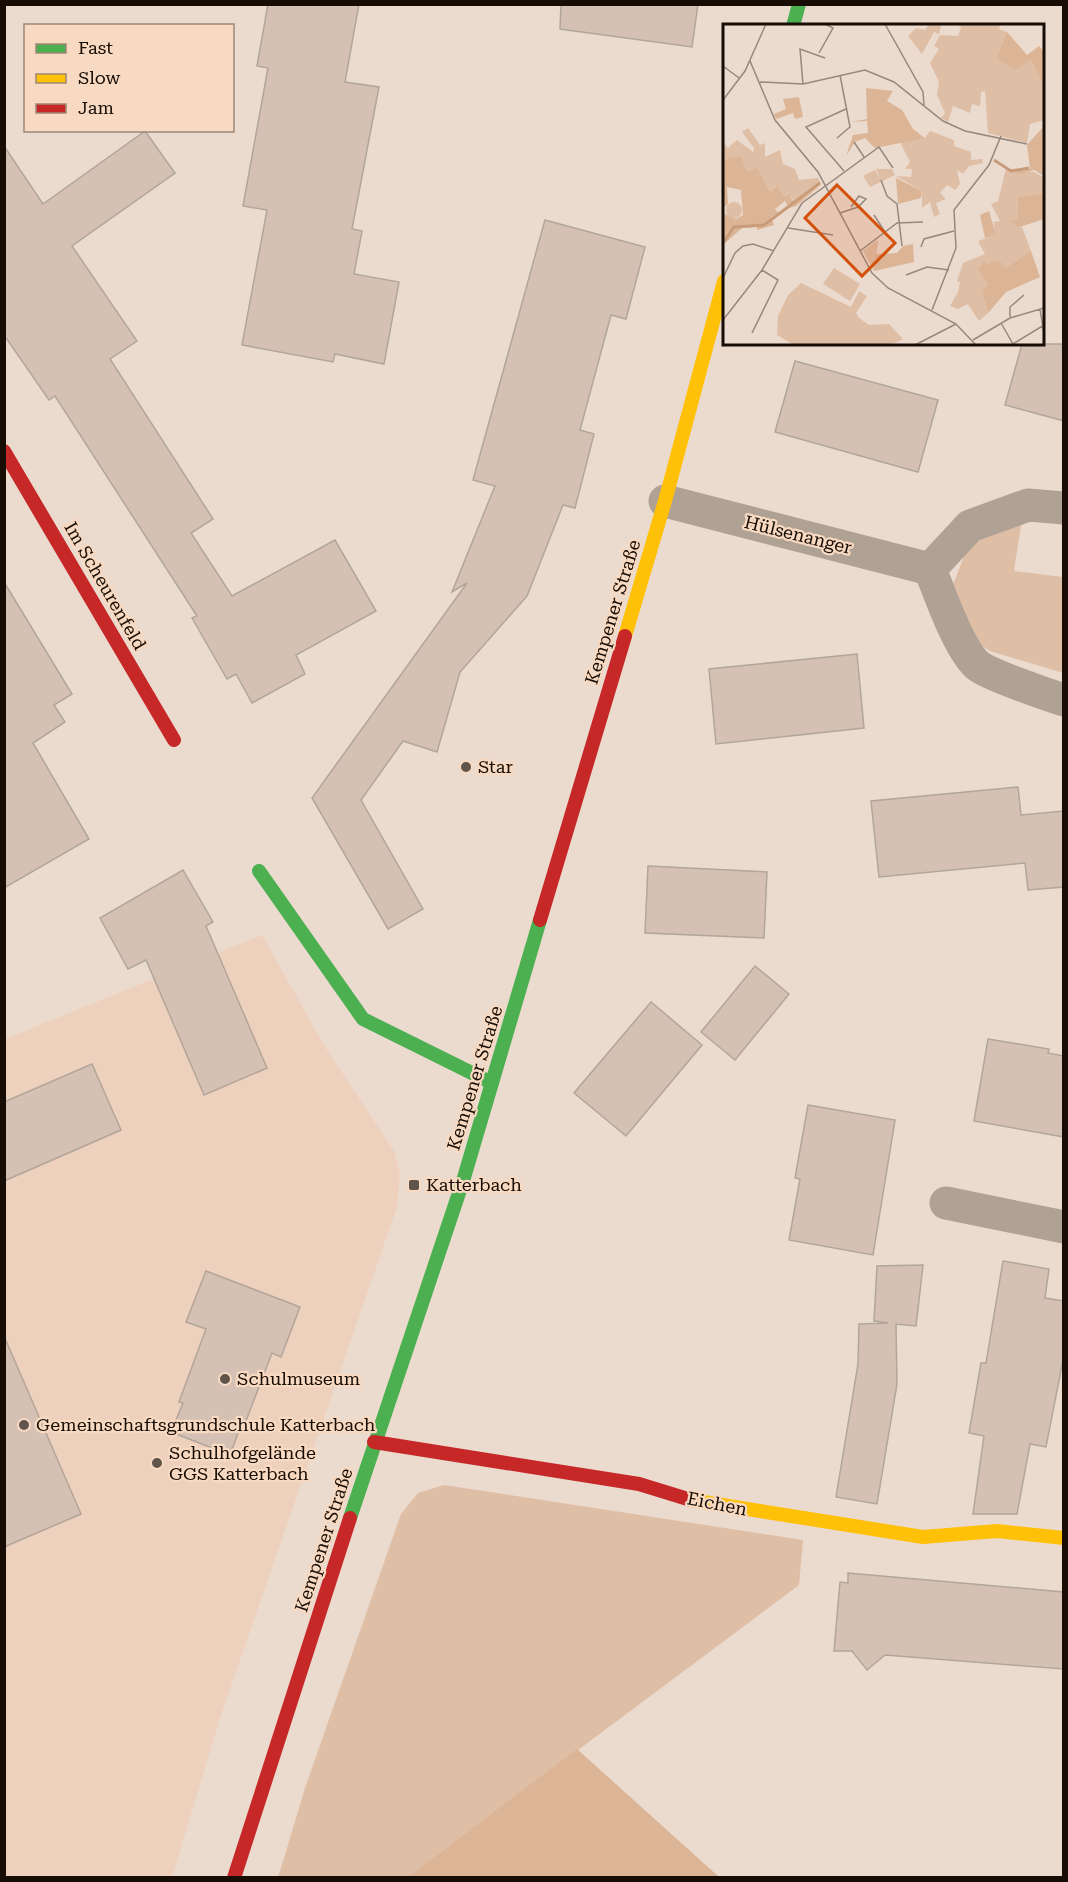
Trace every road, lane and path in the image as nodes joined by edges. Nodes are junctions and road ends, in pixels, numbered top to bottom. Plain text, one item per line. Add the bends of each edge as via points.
1 (799, 4) edge
2 (794, 24) edge
3 (723, 285) edge
4 (4, 451) edge
5 (665, 501) junction
6 (1064, 508) edge
7 (930, 569) junction
8 (1064, 699) edge
9 (174, 740) dead end
10 (259, 871) dead end
11 (492, 1083) junction
12 (946, 1203) dead end
13 (1064, 1227) edge
14 (374, 1442) junction
15 (1064, 1538) edge
16 (234, 1878) edge

1 - 2 main road
3 - 5 main road, Kempener Straße
4 - 9 main road, Im Scheurenfeld
5 - 7 street, Hülsenanger
5 - 11 main road, Kempener Straße
6 - 7 street via 1028,505 970,526
7 - 8 street via 953,627 978,665
10 - 11 main road via 363,1019
11 - 14 main road, Kempener Straße via 460,1191
12 - 13 street
14 - 15 main road, Eichen via 639,1484 702,1503 922,1537 997,1532
14 - 16 main road, Kempener Straße

